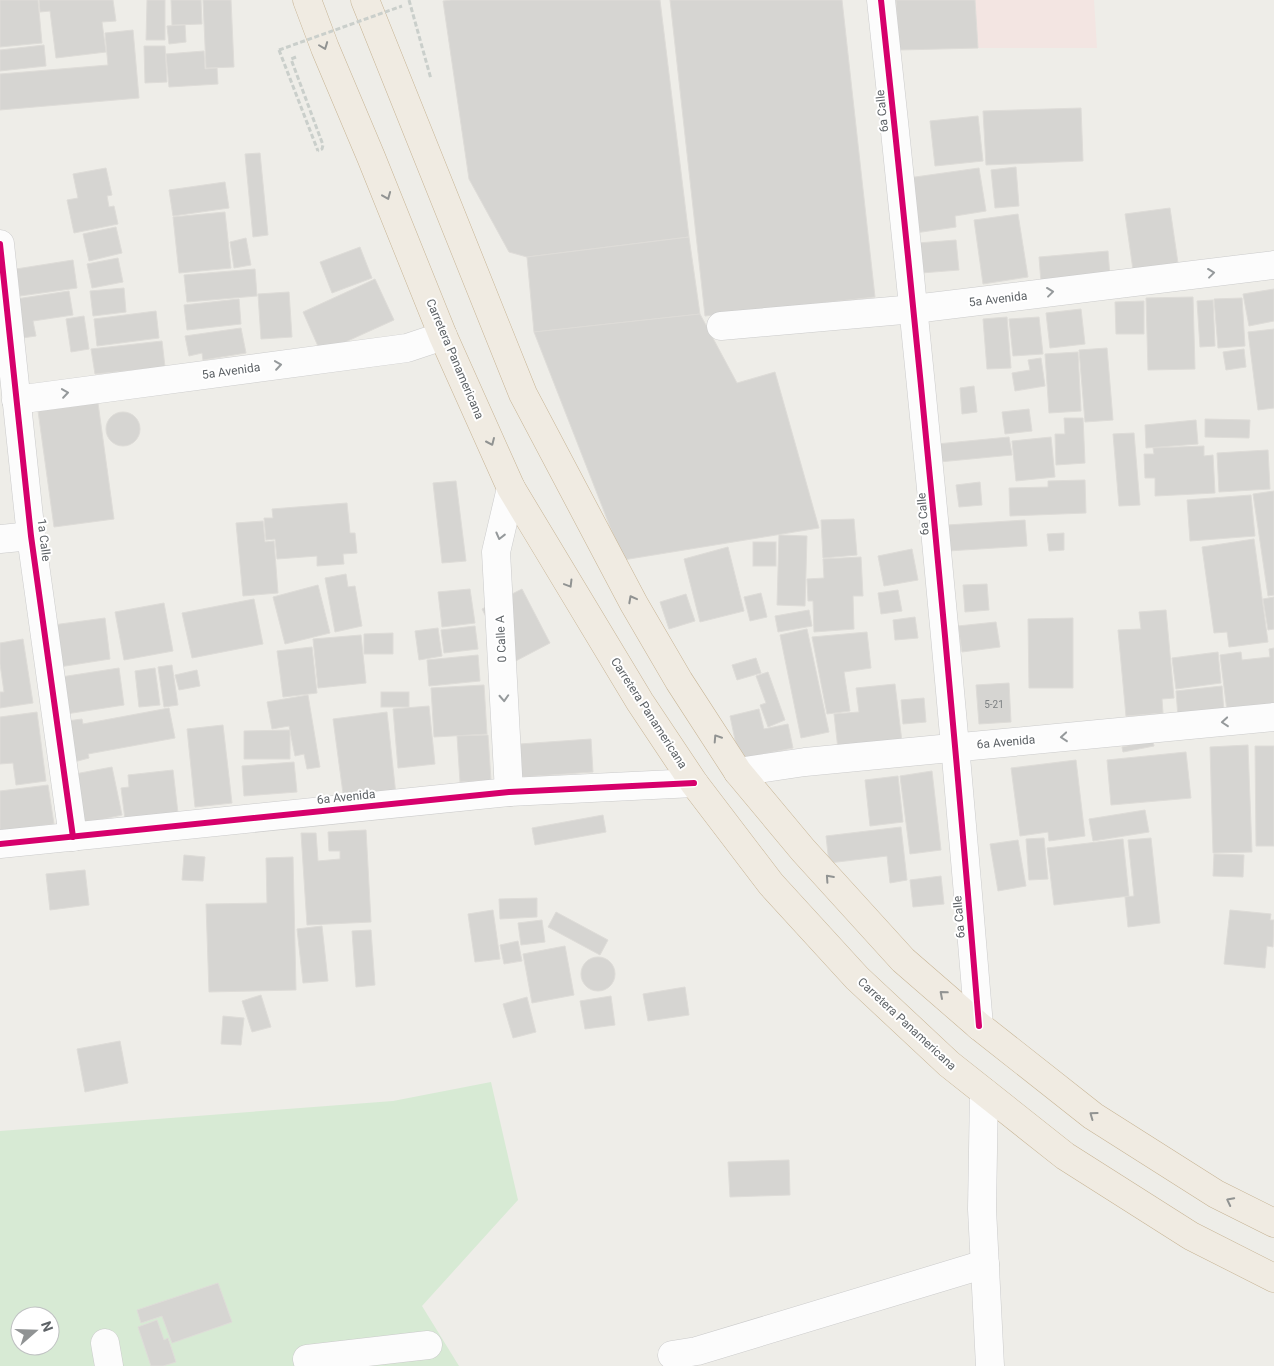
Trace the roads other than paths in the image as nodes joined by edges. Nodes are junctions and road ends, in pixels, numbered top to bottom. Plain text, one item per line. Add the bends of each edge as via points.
1 (307, 0) edge
2 (365, 0) edge
3 (882, 0) edge
4 (0, 244) edge
5 (1274, 266) edge
6 (914, 309) junction
7 (721, 326) dead end
8 (443, 336) junction
9 (16, 400) junction
10 (512, 488) junction
11 (32, 536) junction
12 (0, 539) edge
13 (1274, 717) edge
14 (956, 747) junction
15 (738, 772) junction
16 (694, 783) junction
17 (509, 792) junction
18 (73, 836) junction
19 (0, 844) edge
20 (980, 1026) junction
21 (984, 1092) junction
22 (1274, 1223) edge
23 (985, 1264) junction
24 (1274, 1278) edge
25 (428, 1345) dead end
26 (672, 1355) dead end
27 (309, 1366) edge
28 (990, 1366) edge

1 -> 8 highway, Carretera Panamericana
15 -> 2 highway via 634,604 523,394
3 - 6 street, 6a Calle
4 - 9 street, 1a Calle
6 -> 5 street, 5a Avenida
6 - 7 street, 5a Avenida
6 - 14 street, 6a Calle
9 -> 8 street, 5a Avenida via 407,348
8 -> 10 highway, Carretera Panamericana
9 - 11 street, 1a Calle
10 -> 16 highway, Carretera Panamericana via 640,702
10 -> 17 street, 0 Calle A via 496,552
11 - 12 street
11 - 18 street, 1a Calle
13 -> 14 street, 6a Avenida
14 - 15 street, 6a Avenida
14 - 20 street, 6a Calle
20 -> 15 highway via 902,960
16 - 17 street, 6a Avenida
16 - 21 highway, Carretera Panamericana via 771,884 857,978 949,1064
17 - 18 street, 6a Avenida
18 - 19 street, 6a Avenida
22 -> 20 highway via 1216,1194 1093,1116
21 - 23 street via 982,1209
21 - 24 highway, Carretera Panamericana via 1065,1156 1191,1236
23 - 26 street via 697,1351
23 - 28 street
25 - 27 street via 308,1359

